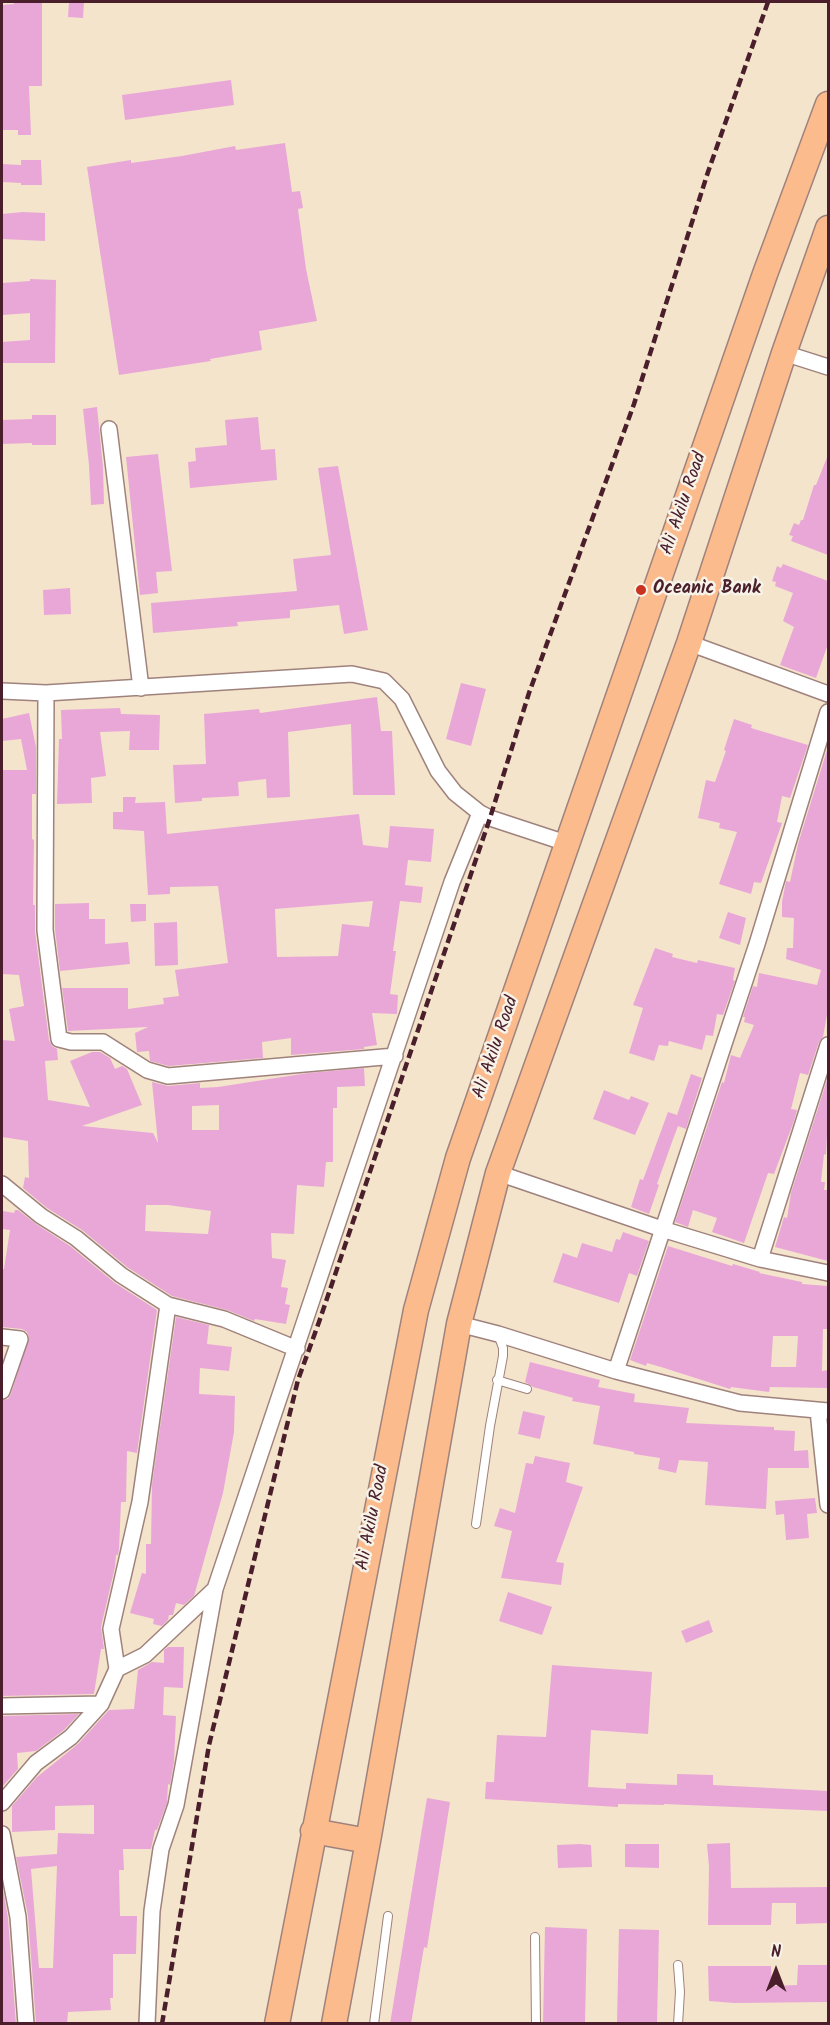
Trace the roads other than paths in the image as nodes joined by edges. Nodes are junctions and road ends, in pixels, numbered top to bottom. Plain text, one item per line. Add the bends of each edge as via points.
1 (828, 104) edge
2 (828, 228) edge
3 (784, 353) junction
4 (828, 367) edge
5 (110, 429) dead end
6 (689, 643) junction
7 (141, 688) junction
8 (2, 691) edge
9 (46, 693) junction
10 (828, 694) edge
11 (828, 712) edge
12 (480, 813) junction
13 (566, 843) junction
14 (828, 1045) edge
15 (394, 1056) junction
16 (498, 1173) junction
17 (2, 1184) edge
18 (662, 1229) junction
19 (760, 1259) junction
20 (828, 1273) edge
21 (168, 1305) junction
22 (459, 1324) junction
23 (498, 1334) junction
24 (2, 1337) edge
25 (297, 1349) junction
26 (616, 1371) junction
27 (497, 1380) junction
28 (527, 1389) dead end
29 (2, 1391) edge
30 (823, 1411) edge
31 (828, 1505) edge
32 (476, 1524) dead end
33 (215, 1589) junction
34 (117, 1669) junction
35 (100, 1704) junction
36 (2, 1706) edge
37 (2, 1803) edge
38 (313, 1832) junction
39 (2, 1834) edge
40 (368, 1842) junction
41 (388, 1916) dead end
42 (535, 1937) dead end
43 (678, 1965) dead end
44 (26, 2024) edge
45 (147, 2024) edge
46 (277, 2024) edge
47 (334, 2024) edge
48 (374, 2024) edge
49 (536, 2024) edge
50 (678, 2024) edge

1 - 13 main road, Ali Akilu Road
2 - 3 main road
3 - 4 street
3 - 6 main road
5 - 7 street
6 - 10 street
6 - 16 main road
7 - 9 street
7 - 12 street via 352,674 384,681 402,699 438,771 454,793
8 - 9 street
9 - 15 street via 45,930 59,1039 103,1042 147,1070 168,1076
11 - 18 street via 757,944
12 - 13 street
12 - 15 street via 452,882
13 - 38 main road, Ali Akilu Road via 458,1158 416,1310
14 - 19 street
15 - 25 street
16 - 18 street
16 - 22 main road
17 - 21 street via 121,1275
18 - 19 street
18 - 26 street
19 - 20 street
21 - 25 street via 224,1319
21 - 34 street via 140,1502 111,1629
22 - 23 street
22 - 40 main road
23 - 26 street
23 - 27 lane via 503,1348
24 - 29 street via 20,1339
25 - 33 street
26 - 30 street via 740,1403
27 - 28 lane
27 - 32 lane
30 - 31 street
33 - 34 street via 145,1655
33 - 45 street via 176,1805 161,1849 152,1911
34 - 35 street
35 - 36 street
35 - 37 street via 71,1737 36,1763
38 - 40 main road
38 - 46 main road, Ali Akilu Road
39 - 44 street via 18,1917
40 - 47 main road
41 - 48 lane
42 - 49 lane
43 - 50 lane

